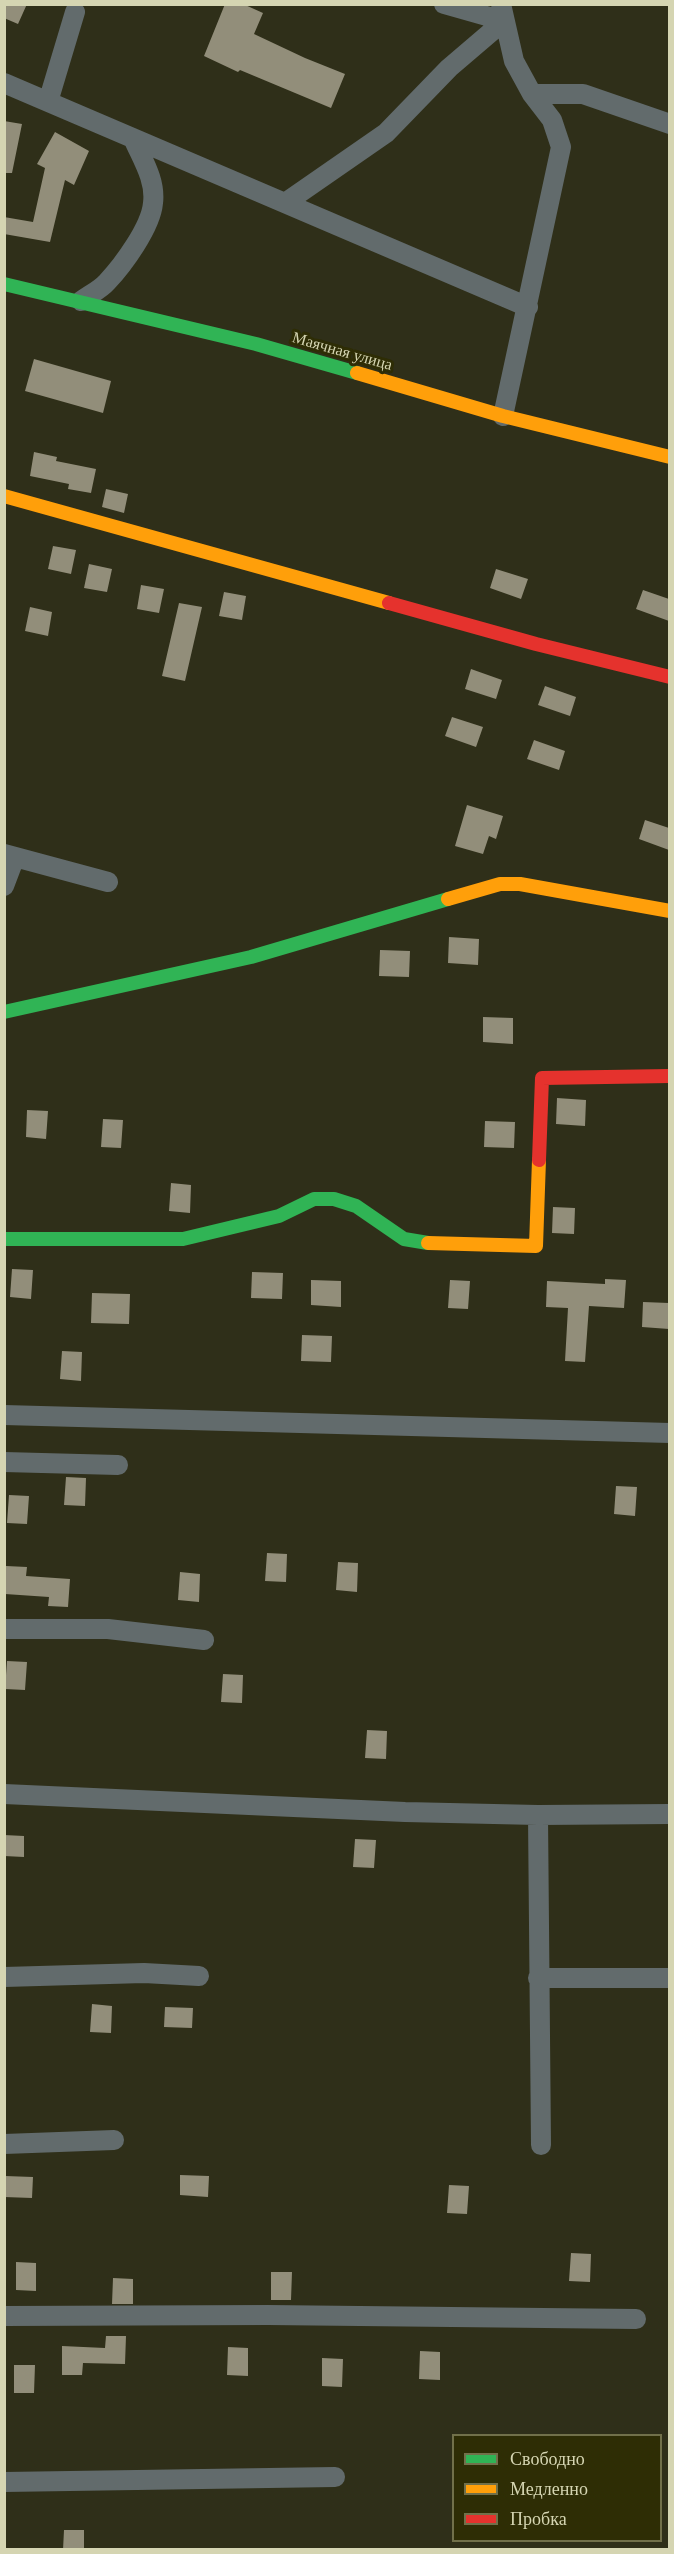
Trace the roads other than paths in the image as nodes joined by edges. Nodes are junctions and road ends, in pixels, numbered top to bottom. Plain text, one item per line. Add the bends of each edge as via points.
1 (444, 4) edge
2 (75, 12) dead end
3 (502, 13) edge
4 (4, 83) edge
5 (532, 94) junction
6 (48, 102) junction
7 (669, 124) edge
8 (133, 138) junction
9 (285, 203) junction
10 (4, 284) edge
11 (81, 301) junction
12 (528, 307) junction
13 (503, 416) junction
14 (669, 457) edge
15 (4, 496) edge
16 (669, 677) edge
17 (10, 855) edge
18 (108, 882) dead end
19 (4, 886) edge
20 (669, 911) edge
21 (4, 1012) edge
22 (669, 1077) edge
23 (4, 1239) edge
24 (4, 1415) edge
25 (669, 1433) edge
26 (4, 1462) edge
27 (118, 1465) dead end
28 (4, 1629) edge
29 (204, 1640) dead end
30 (4, 1794) edge
31 (669, 1814) edge
32 (538, 1815) junction
33 (199, 1976) dead end
34 (4, 1977) edge
35 (538, 1978) junction
36 (669, 1978) edge
37 (114, 2140) dead end
38 (4, 2144) edge
39 (541, 2145) dead end
40 (4, 2316) edge
41 (636, 2319) dead end
42 (335, 2477) dead end
43 (4, 2482) edge

1 - 3 street
2 - 6 street
3 - 5 street via 514,61
3 - 9 street via 386,133
4 - 6 street
5 - 7 street via 583,93
5 - 12 street via 552,120 561,147
6 - 8 street
8 - 9 street
8 - 11 street via 151,177 153,204 140,237 120,266 106,284
9 - 12 street
10 - 11 street, Маячная улица
11 - 13 street, Маячная улица via 256,344
12 - 13 street
13 - 14 street, Маячная улица
15 - 16 street via 536,644
17 - 18 street
17 - 19 street
20 - 21 street via 520,884 500,884 251,957
22 - 23 street via 542,1078 536,1246 438,1245 404,1239 356,1206 334,1199 314,1199 279,1216 183,1239
24 - 25 street
26 - 27 street
28 - 29 street via 108,1629
30 - 32 street
31 - 32 street
32 - 35 street
33 - 34 street via 144,1973
35 - 36 street
35 - 39 street
37 - 38 street
40 - 41 street
42 - 43 street

